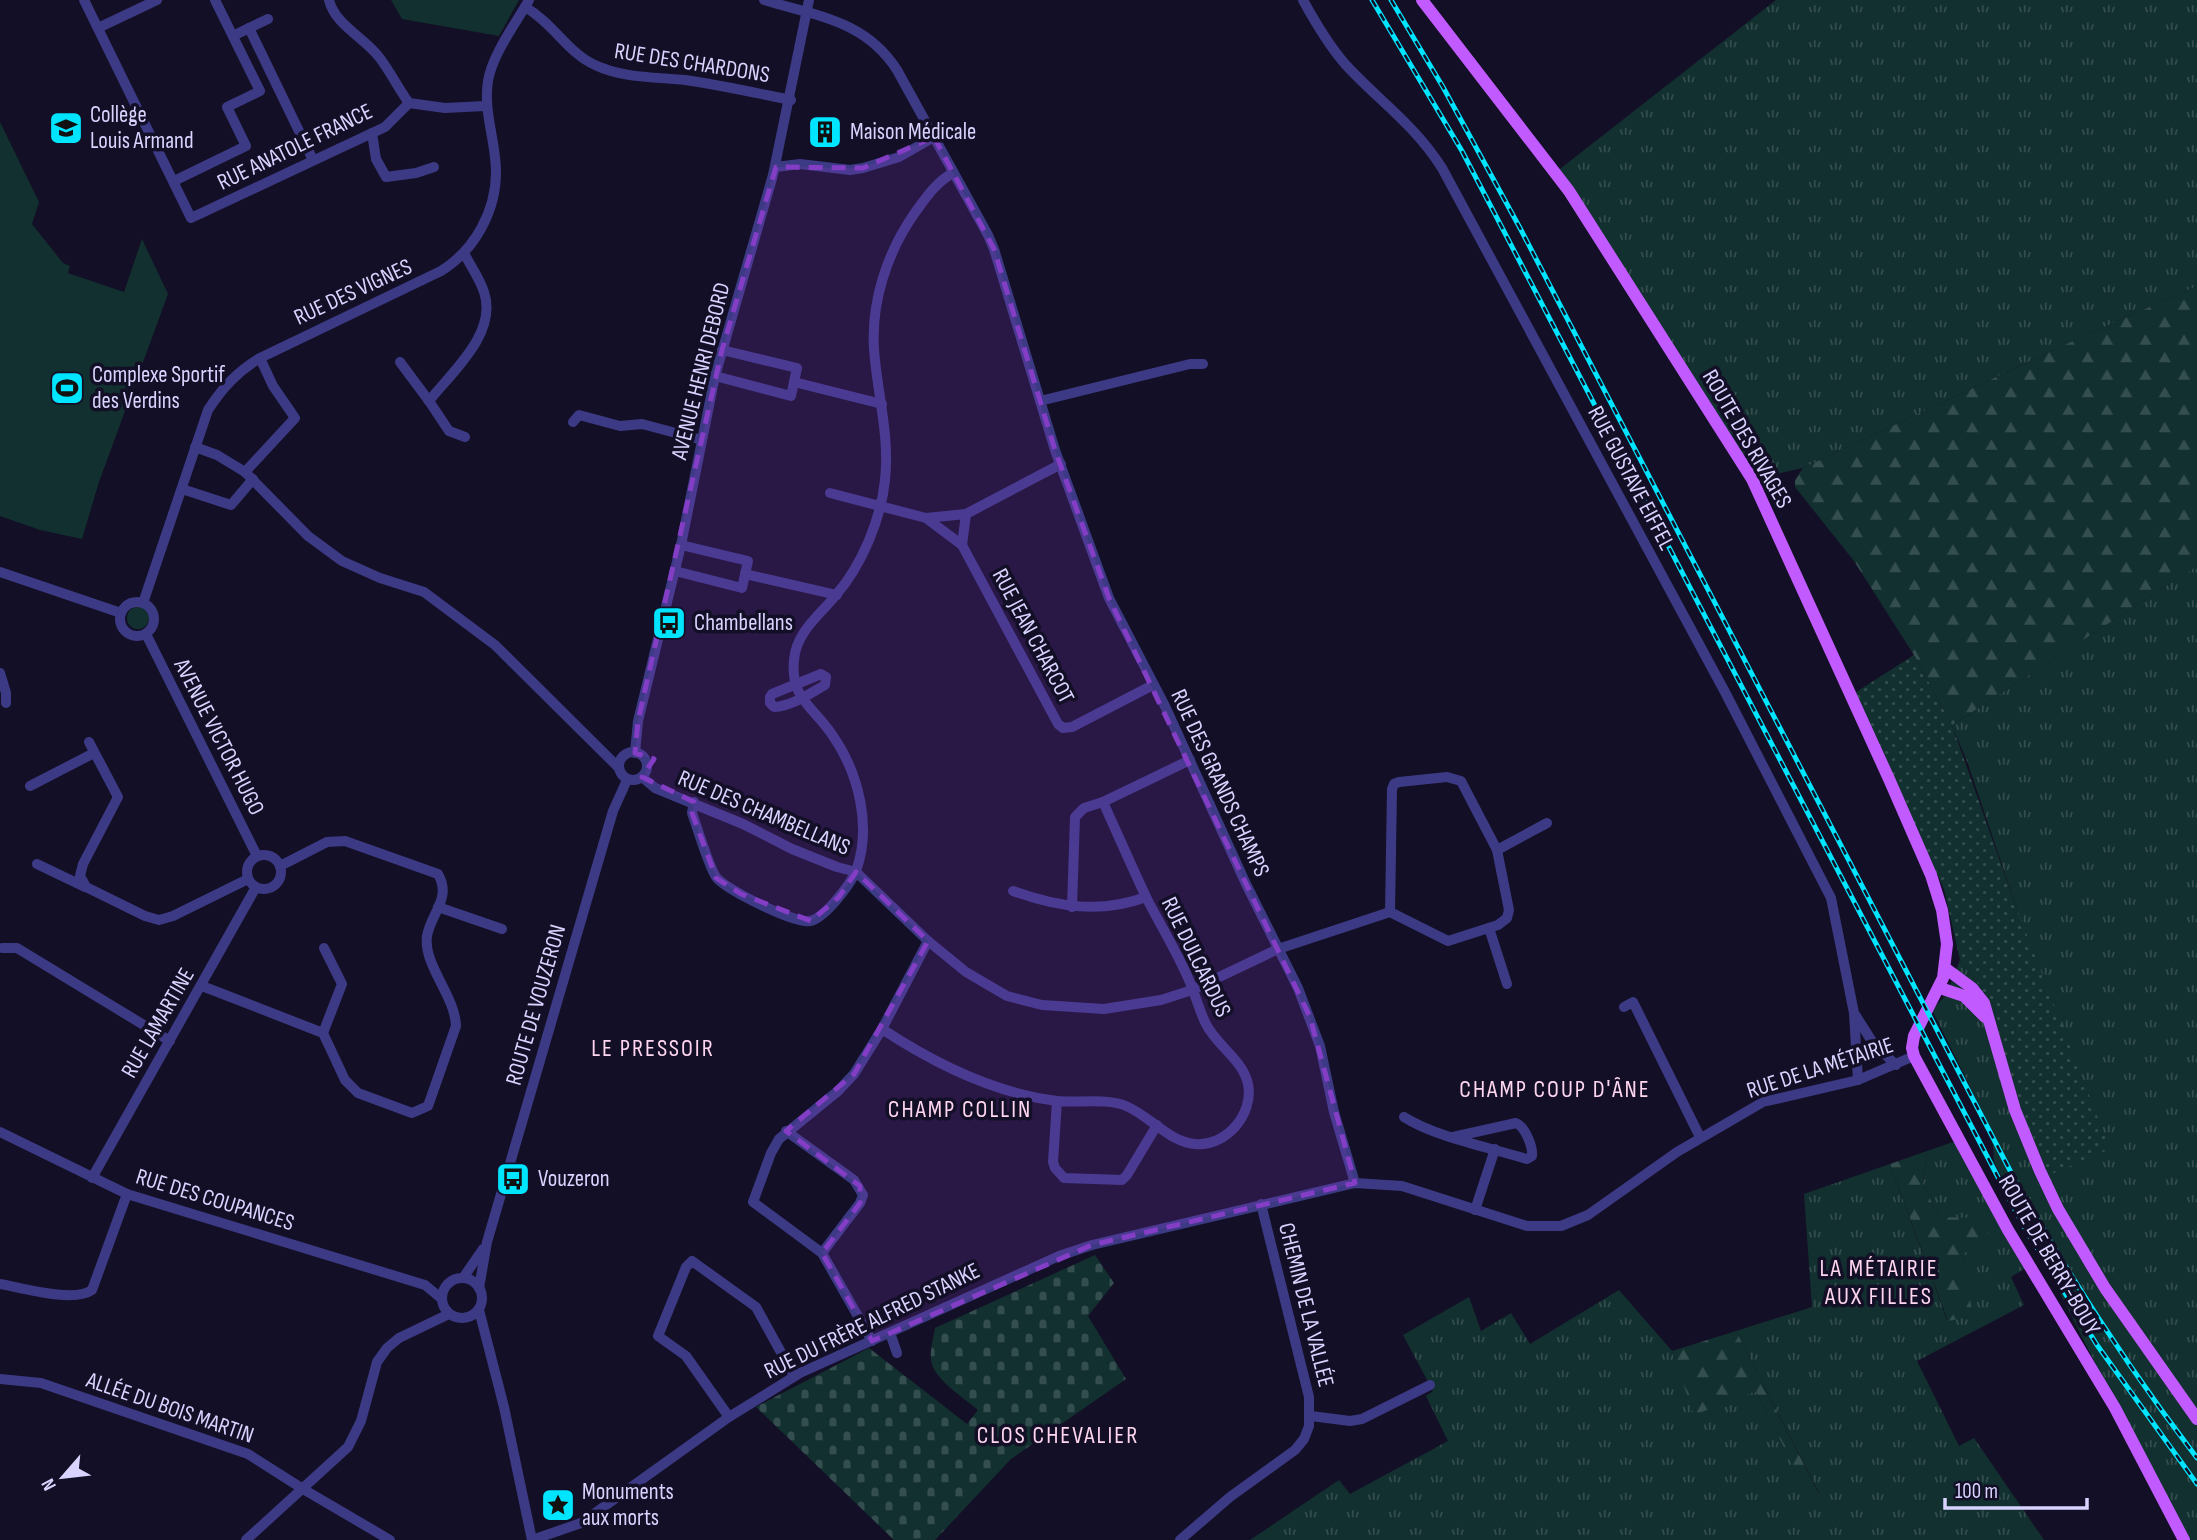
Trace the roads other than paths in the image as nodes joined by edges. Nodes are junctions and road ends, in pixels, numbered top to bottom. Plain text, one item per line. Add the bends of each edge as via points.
1 (84, 0) edge
2 (157, 0) edge
3 (215, 0) edge
4 (329, 0) edge
5 (764, 0) edge
6 (809, 0) edge
7 (1303, 0) edge
8 (1422, 0) edge
9 (527, 4) edge
10 (807, 12) junction
11 (268, 19) dead end
12 (98, 28) junction
13 (249, 28) junction
14 (233, 36) junction
15 (276, 84) junction
16 (260, 91) junction
17 (791, 100) junction
18 (409, 103) junction
19 (485, 106) junction
20 (372, 134) junction
21 (934, 137) junction
22 (313, 160) junction
23 (776, 166) junction
24 (434, 167) dead end
25 (953, 173) junction
26 (174, 181) junction
27 (464, 253) junction
28 (722, 350) junction
29 (260, 358) junction
30 (400, 362) dead end
31 (1203, 365) dead end
32 (715, 376) junction
33 (794, 382) junction
34 (429, 401) junction
35 (1040, 401) junction
36 (882, 404) junction
37 (573, 422) dead end
38 (465, 438) dead end
39 (702, 440) junction
40 (195, 447) junction
41 (1061, 464) junction
42 (249, 475) junction
43 (181, 489) junction
44 (830, 493) dead end
45 (880, 506) junction
46 (966, 514) junction
47 (926, 518) junction
48 (681, 545) junction
49 (962, 545) junction
50 (675, 571) junction
51 (0, 572) edge
52 (745, 574) junction
53 (837, 595) junction
54 (144, 603) junction
55 (121, 613) junction
56 (146, 634) junction
57 (0, 673) edge
58 (794, 683) junction
59 (1153, 685) junction
60 (801, 699) junction
61 (6, 703) dead end
62 (89, 742) dead end
63 (94, 753) junction
64 (635, 753) junction
65 (1190, 760) junction
66 (618, 767) junction
67 (642, 777) junction
68 (627, 780) junction
69 (30, 786) dead end
70 (694, 802) junction
71 (1103, 802) junction
72 (1548, 823) dead end
73 (1497, 850) junction
74 (257, 856) junction
75 (37, 864) dead end
76 (280, 866) junction
77 (856, 872) junction
78 (252, 883) junction
79 (86, 887) junction
80 (1013, 891) dead end
81 (1146, 897) junction
82 (438, 907) junction
83 (1072, 907) junction
84 (1390, 912) junction
85 (1489, 928) junction
86 (502, 929) dead end
87 (929, 941) junction
88 (324, 947) dead end
89 (2, 948) dead end
90 (1278, 949) junction
91 (1945, 968) junction
92 (1507, 984) dead end
93 (202, 986) junction
94 (1940, 988) junction
95 (1192, 990) junction
96 (1624, 1007) dead end
97 (1854, 1013) junction
98 (1990, 1023) junction
99 (882, 1029) junction
100 (323, 1033) junction
101 (170, 1041) junction
102 (1914, 1056) junction
103 (1896, 1065) junction
104 (1858, 1080) junction
105 (1057, 1101) junction
106 (1404, 1117) dead end
107 (1157, 1125) junction
108 (786, 1131) junction
109 (1476, 1131) junction
110 (0, 1132) edge
111 (1453, 1137) junction
112 (1700, 1137) junction
113 (1474, 1143) junction
114 (1495, 1149) junction
115 (92, 1178) junction
116 (1355, 1183) junction
117 (127, 1194) junction
118 (1261, 1205) junction
119 (1475, 1210) junction
120 (487, 1242) junction
121 (822, 1253) junction
122 (463, 1278) junction
123 (451, 1282) junction
124 (0, 1284) edge
125 (425, 1285) junction
126 (479, 1288) junction
127 (442, 1299) junction
128 (479, 1310) junction
129 (449, 1314) junction
130 (466, 1318) junction
131 (890, 1333) junction
132 (872, 1341) junction
133 (485, 1342) junction
134 (897, 1353) dead end
135 (794, 1376) junction
136 (0, 1379) edge
137 (1430, 1385) dead end
138 (1311, 1416) junction
139 (729, 1417) junction
140 (2197, 1419) edge
141 (303, 1489) junction
142 (246, 1540) edge
143 (390, 1540) edge
144 (532, 1540) edge
145 (1180, 1540) edge
146 (2184, 1540) edge

1 - 12 street
2 - 12 street
3 - 14 street
4 - 18 street via 337,17 370,46
5 - 10 street, RUE DES GRANDS CHAMPS
6 - 10 street, AVENUE HENRI DEBORD
7 - 97 street, RUE GUSTAVE EIFFEL via 1346,64 1431,151 1534,336 1830,898
8 - 91 main road, ROUTE DES RIVAGES via 1569,191 1752,479 1931,875 1945,927
9 - 17 street, RUE DES CHARDONS via 577,54 597,66
9 - 19 street, RUE DES VIGNES via 495,60
10 - 17 street, AVENUE HENRI DEBORD
10 - 21 street, RUE DES GRANDS CHAMPS via 850,27 880,47
11 - 13 street
12 - 26 street
13 - 14 street
13 - 15 street
14 - 16 street
15 - 16 street
15 - 22 street
16 - 26 street via 227,107 246,146
17 - 23 street, AVENUE HENRI DEBORD
18 - 19 street via 445,108
18 - 20 street, RUE ANATOLE FRANCE
19 - 27 street, RUE DES VIGNES via 496,171 493,196 483,227
20 - 22 street, RUE ANATOLE FRANCE
20 - 24 street via 376,159 386,177
21 - 23 street via 899,157 863,168
21 - 25 street, RUE DES GRANDS CHAMPS
22 - 26 street, RUE ANATOLE FRANCE via 191,218
23 - 28 street, AVENUE HENRI DEBORD
25 - 35 street, RUE DES GRANDS CHAMPS via 994,249
25 - 36 street via 928,194 908,223 883,277 874,335
27 - 29 street, RUE DES VIGNES via 432,276
27 - 34 street via 484,293 484,323 477,341
28 - 32 street, AVENUE HENRI DEBORD
28 - 33 street via 797,368
29 - 40 street, RUE DES VIGNES via 224,386 208,410
29 - 42 street via 295,418
30 - 34 street
31 - 35 street via 1190,363
32 - 33 street via 791,396
32 - 39 street, AVENUE HENRI DEBORD
33 - 36 street
34 - 38 street via 449,431
35 - 41 street, RUE DES GRANDS CHAMPS
36 - 45 street via 886,442
37 - 39 street via 579,415 620,426 642,424
39 - 48 street, AVENUE HENRI DEBORD
40 - 42 street via 217,454
40 - 43 street, RUE DES VIGNES
41 - 46 street, RUE JEAN CHARCOT
41 - 59 street, RUE DES GRANDS CHAMPS via 1109,597
42 - 43 street via 231,505
42 - 66 street via 320,547 380,578 424,592 495,645
43 - 54 street, RUE DES VIGNES
44 - 45 street, RUE JEAN CHARCOT
45 - 47 street, RUE JEAN CHARCOT
45 - 53 street via 856,567
46 - 47 street, RUE JEAN CHARCOT
46 - 49 street
47 - 49 street, RUE JEAN CHARCOT
48 - 50 street, AVENUE HENRI DEBORD
48 - 52 street via 748,561
49 - 59 street, RUE JEAN CHARCOT via 1063,728
50 - 52 street via 742,588
50 - 64 street, AVENUE HENRI DEBORD via 638,721
51 - 55 street
52 - 53 street
53 - 58 street via 800,638
54 - 55 street via 128,604
54 - 56 street, AVENUE VICTOR HUGO via 155,618
55 - 56 street via 125,631 135,636
56 - 74 street, AVENUE VICTOR HUGO
57 - 61 street
58 - 60 street
58 - 60 street via 772,694 770,703 779,708
58 - 60 street via 821,674 826,677 825,685
59 - 65 street, RUE DES GRANDS CHAMPS
60 - 77 street via 834,737 855,780 863,828
62 - 63 street
63 - 69 street
63 - 79 street via 118,797 83,864 80,876
64 - 66 street via 627,753
64 - 67 street via 647,762
65 - 71 street
65 - 90 street, RUE DES GRANDS CHAMPS
66 - 68 street
67 - 68 street
67 - 70 street, RUE DES CHAMBELLANS via 655,788
68 - 120 street, ROUTE DE VOUZERON via 613,811
70 - 77 street, RUE DES CHAMBELLANS via 792,849
70 - 77 street via 692,813 716,878 769,909 811,921 839,897
71 - 81 street, RUE DULCARDUS
71 - 83 street via 1084,808 1075,817
72 - 73 street
73 - 84 street via 1457,778 1394,784
73 - 85 street via 1509,914 1504,922
74 - 76 street via 268,856
74 - 78 street via 249,863 247,874
75 - 79 street
76 - 78 street via 277,883 267,889
76 - 82 street via 327,842 345,841 438,874 444,884
77 - 87 street, RUE DES CHAMBELLANS
78 - 79 street via 159,919
78 - 93 street, RUE LAMARTINE
80 - 83 street
81 - 83 street via 1126,904
81 - 95 street, RUE DULCARDUS
82 - 86 street
82 - 100 street via 427,937 429,955 455,1012 456,1026 428,1106 412,1113 358,1093 345,1080
84 - 85 street via 1448,941
84 - 90 street, RUE DES CHAMBELLANS
85 - 92 street
87 - 95 street, RUE DES CHAMBELLANS via 985,984 1007,996 1042,1005 1104,1009
87 - 99 street
88 - 100 street via 342,984
89 - 101 street via 17,948
90 - 95 street, RUE DES CHAMBELLANS
90 - 116 street, RUE DES GRANDS CHAMPS via 1320,1046
91 - 94 main road, ROUTE DES RIVAGES
91 - 98 main road via 1979,994
93 - 100 street
93 - 101 street, RUE LAMARTINE
94 - 98 main road via 1964,996
94 - 102 main road via 1914,1036
95 - 107 street, RUE DULCARDUS via 1211,1033 1245,1073 1249,1087 1245,1110 1233,1129 1212,1142 1180,1140
96 - 112 street via 1633,1002
97 - 103 street, RUE GUSTAVE EIFFEL via 1873,1043
97 - 104 street, RUE GUSTAVE EIFFEL
98 - 140 main road via 2015,1110 2062,1216 2105,1288
99 - 105 street, RUE DULCARDUS via 962,1075
99 - 108 street via 854,1074
101 - 115 street, RUE LAMARTINE
102 - 103 street, RUE DE LA MÉTAIRIE
102 - 146 main road, ROUTE DE BERRY-BOUY via 2029,1266 2115,1408
103 - 104 street, RUE DE LA MÉTAIRIE
104 - 112 street, RUE DE LA MÉTAIRIE via 1763,1102
105 - 107 street, RUE DULCARDUS via 1125,1105
105 - 107 street via 1053,1162 1064,1178 1122,1180
106 - 111 street
108 - 121 street via 771,1153 752,1202
108 - 121 street via 854,1180 863,1195
109 - 111 street
109 - 113 street
109 - 114 street via 1521,1125 1532,1156 1527,1159
110 - 115 street, RUE DES COUPANCES
111 - 113 street
112 - 119 street, RUE DE LA MÉTAIRIE via 1588,1215 1562,1226 1527,1226
113 - 114 street
114 - 119 street
115 - 117 street, RUE DES COUPANCES
116 - 118 street, RUE DE LA MÉTAIRIE
116 - 119 street, RUE DE LA MÉTAIRIE via 1402,1186
117 - 124 street via 88,1294 62,1295
117 - 125 street, RUE DES COUPANCES
118 - 131 street, RUE DU FRÈRE ALFRED STANKE via 1059,1256
118 - 138 street, CHEMIN DE LA VALLÉE
120 - 122 street, ROUTE DE VOUZERON
120 - 126 street, ROUTE DE VOUZERON
121 - 132 street
122 - 123 street
122 - 126 street
123 - 125 street, RUE DES COUPANCES
123 - 127 street
125 - 127 street, RUE DES COUPANCES
126 - 128 street
127 - 129 street
128 - 130 street
128 - 133 street
129 - 130 street
129 - 141 street via 387,1348 377,1362 354,1438
130 - 133 street
131 - 132 street, RUE DU FRÈRE ALFRED STANKE
131 - 134 street
132 - 135 street, RUE DU FRÈRE ALFRED STANKE
133 - 144 street
135 - 139 street, RUE DU FRÈRE ALFRED STANKE
135 - 139 street via 756,1307 692,1261 658,1336 686,1356
136 - 141 street, ALLÉE DU BOIS MARTIN via 41,1383 237,1450
137 - 138 street, CHEMIN DE LA VALLÉE via 1362,1419
138 - 145 street, CHEMIN DE LA VALLÉE via 1295,1451
139 - 144 street, RUE DU FRÈRE ALFRED STANKE via 581,1523
141 - 142 street
141 - 143 street, ALLÉE DU BOIS MARTIN

